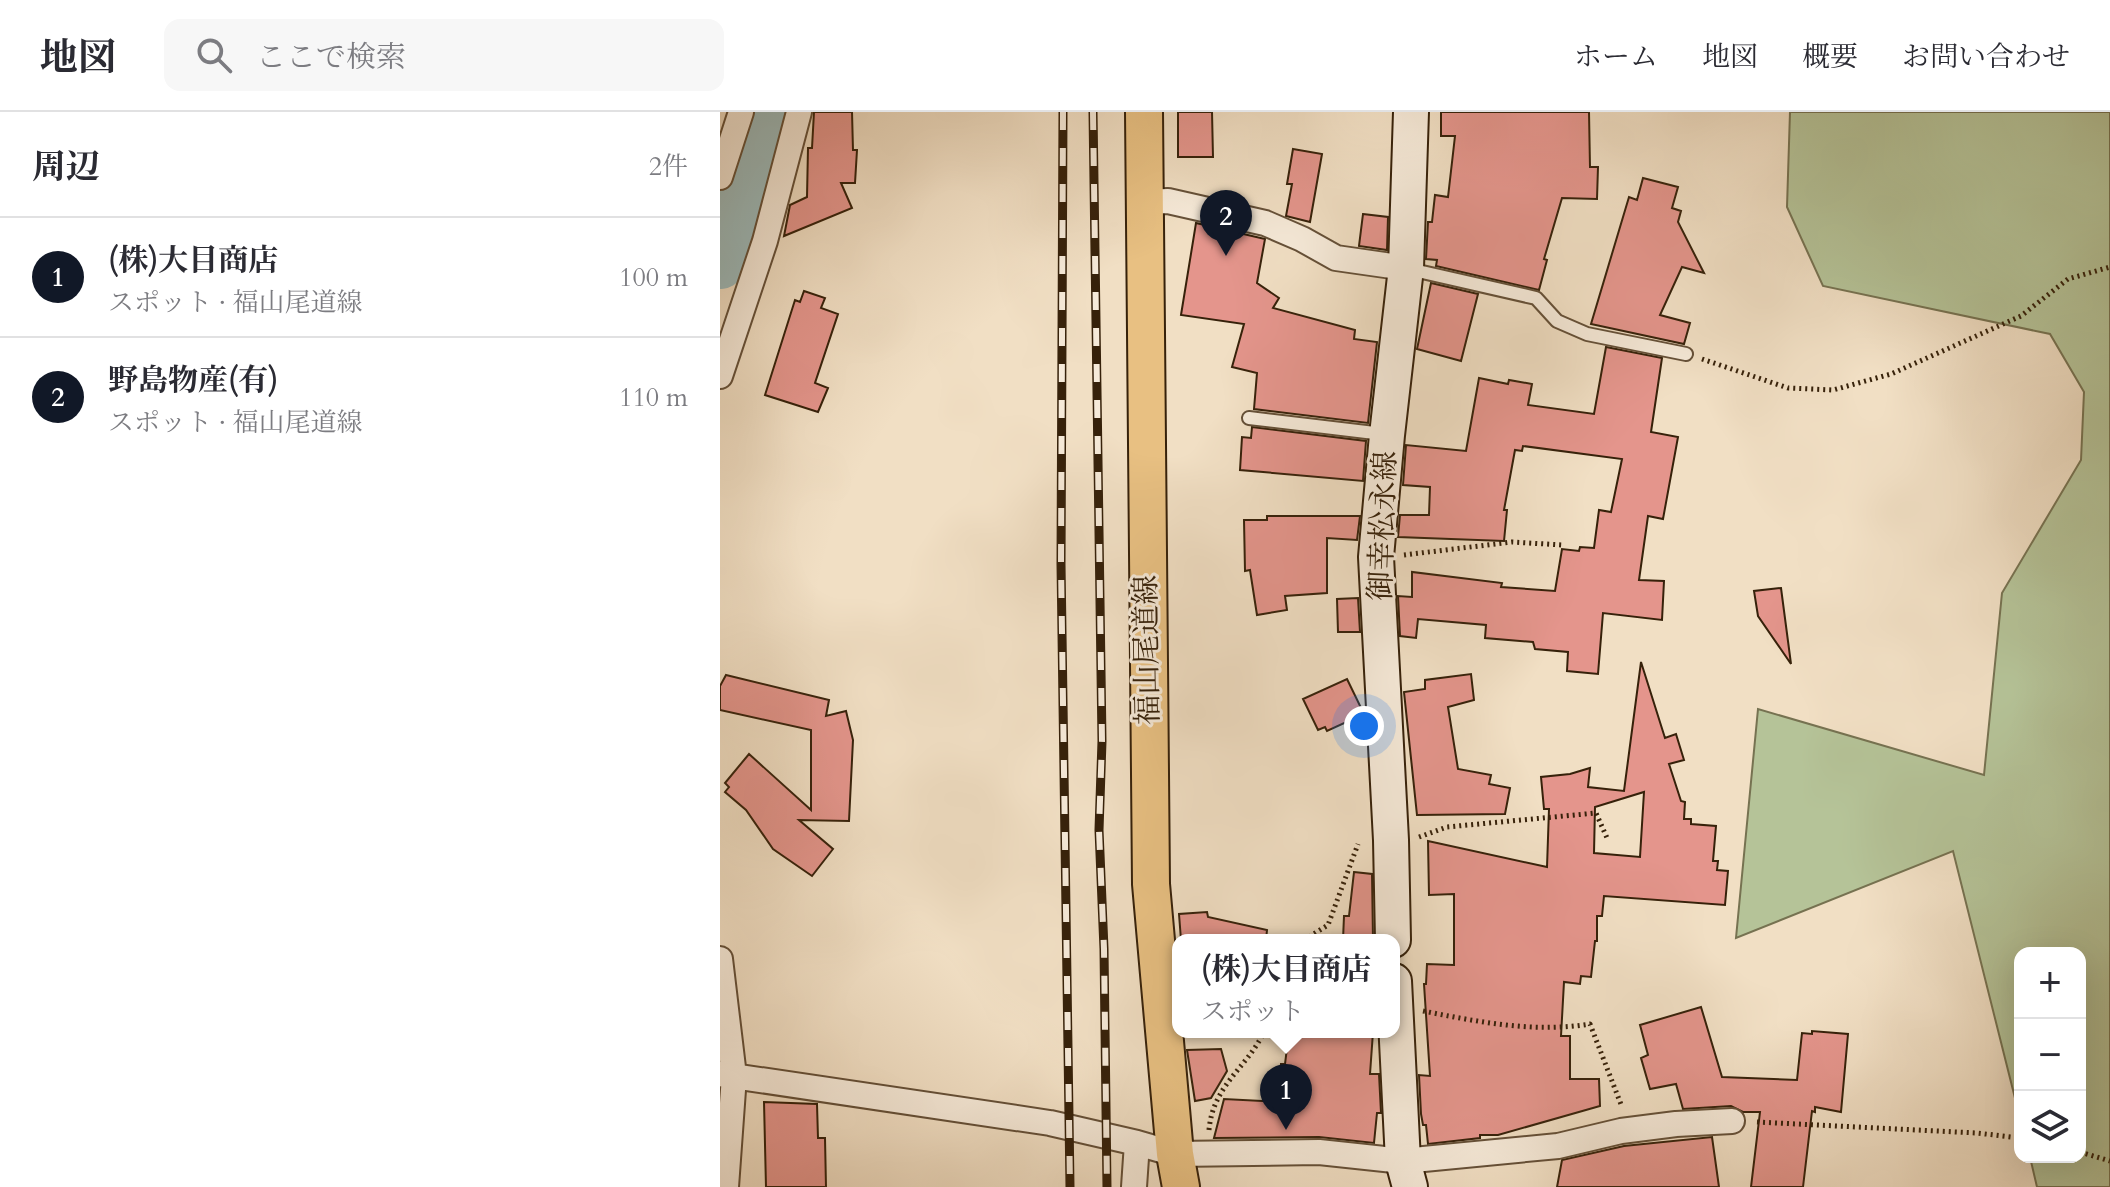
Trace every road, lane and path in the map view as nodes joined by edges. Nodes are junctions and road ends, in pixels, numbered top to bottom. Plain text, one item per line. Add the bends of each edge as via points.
1 (741, 112) edge
2 (799, 112) edge
3 (1144, 112) edge
4 (1411, 112) edge
5 (720, 177) edge
6 (1144, 202) junction
7 (2110, 267) edge
8 (1406, 268) junction
9 (1686, 354) joint
10 (720, 376) edge
11 (1249, 418) dead end
12 (1387, 435) junction
13 (1562, 545) dead end
14 (1376, 557) junction
15 (1607, 838) dead end
16 (1391, 840) junction
17 (1314, 934) edge
18 (1393, 934) edge
19 (720, 959) edge
20 (1400, 1007) edge
21 (1259, 1038) edge
22 (1397, 1038) edge
23 (726, 1075) edge
24 (1732, 1121) joint
25 (1621, 1131) junction
26 (2014, 1137) edge
27 (1137, 1143) junction
28 (2086, 1154) edge
29 (2110, 1161) edge
30 (1188, 1164) edge
31 (1406, 1174) edge
32 (726, 1187) edge
33 (1134, 1187) edge

1 - 5 street
2 - 10 street via 765,241
3 - 6 main road, 福山尾道線
4 - 8 main road, 御幸松永線
6 - 8 street via 1168,201 1265,223 1336,258
6 - 30 main road, 福山尾道線 via 1151,884
7 - 9 path via 2068,279 2021,316 1891,374 1833,390 1788,388
8 - 9 lane via 1536,298 1557,321 1587,334
8 - 12 main road, 御幸松永線
11 - 12 lane
12 - 14 main road, 御幸松永線
13 - 14 path via 1512,542
14 - 16 main road, 御幸松永線
15 - 16 path via 1596,813 1447,827 1409,841
16 - 17 path via 1358,844 1328,925
16 - 18 main road, 御幸松永線
19 - 23 street
20 - 25 path via 1488,1024 1560,1029 1590,1024 1623,1110
21 - 30 path via 1221,1089
22 - 31 main road
23 - 27 street via 1050,1123
23 - 32 street
24 - 25 street
24 - 26 path
25 - 31 street
27 - 30 street
27 - 33 street
28 - 29 path
30 - 31 street via 1319,1152

